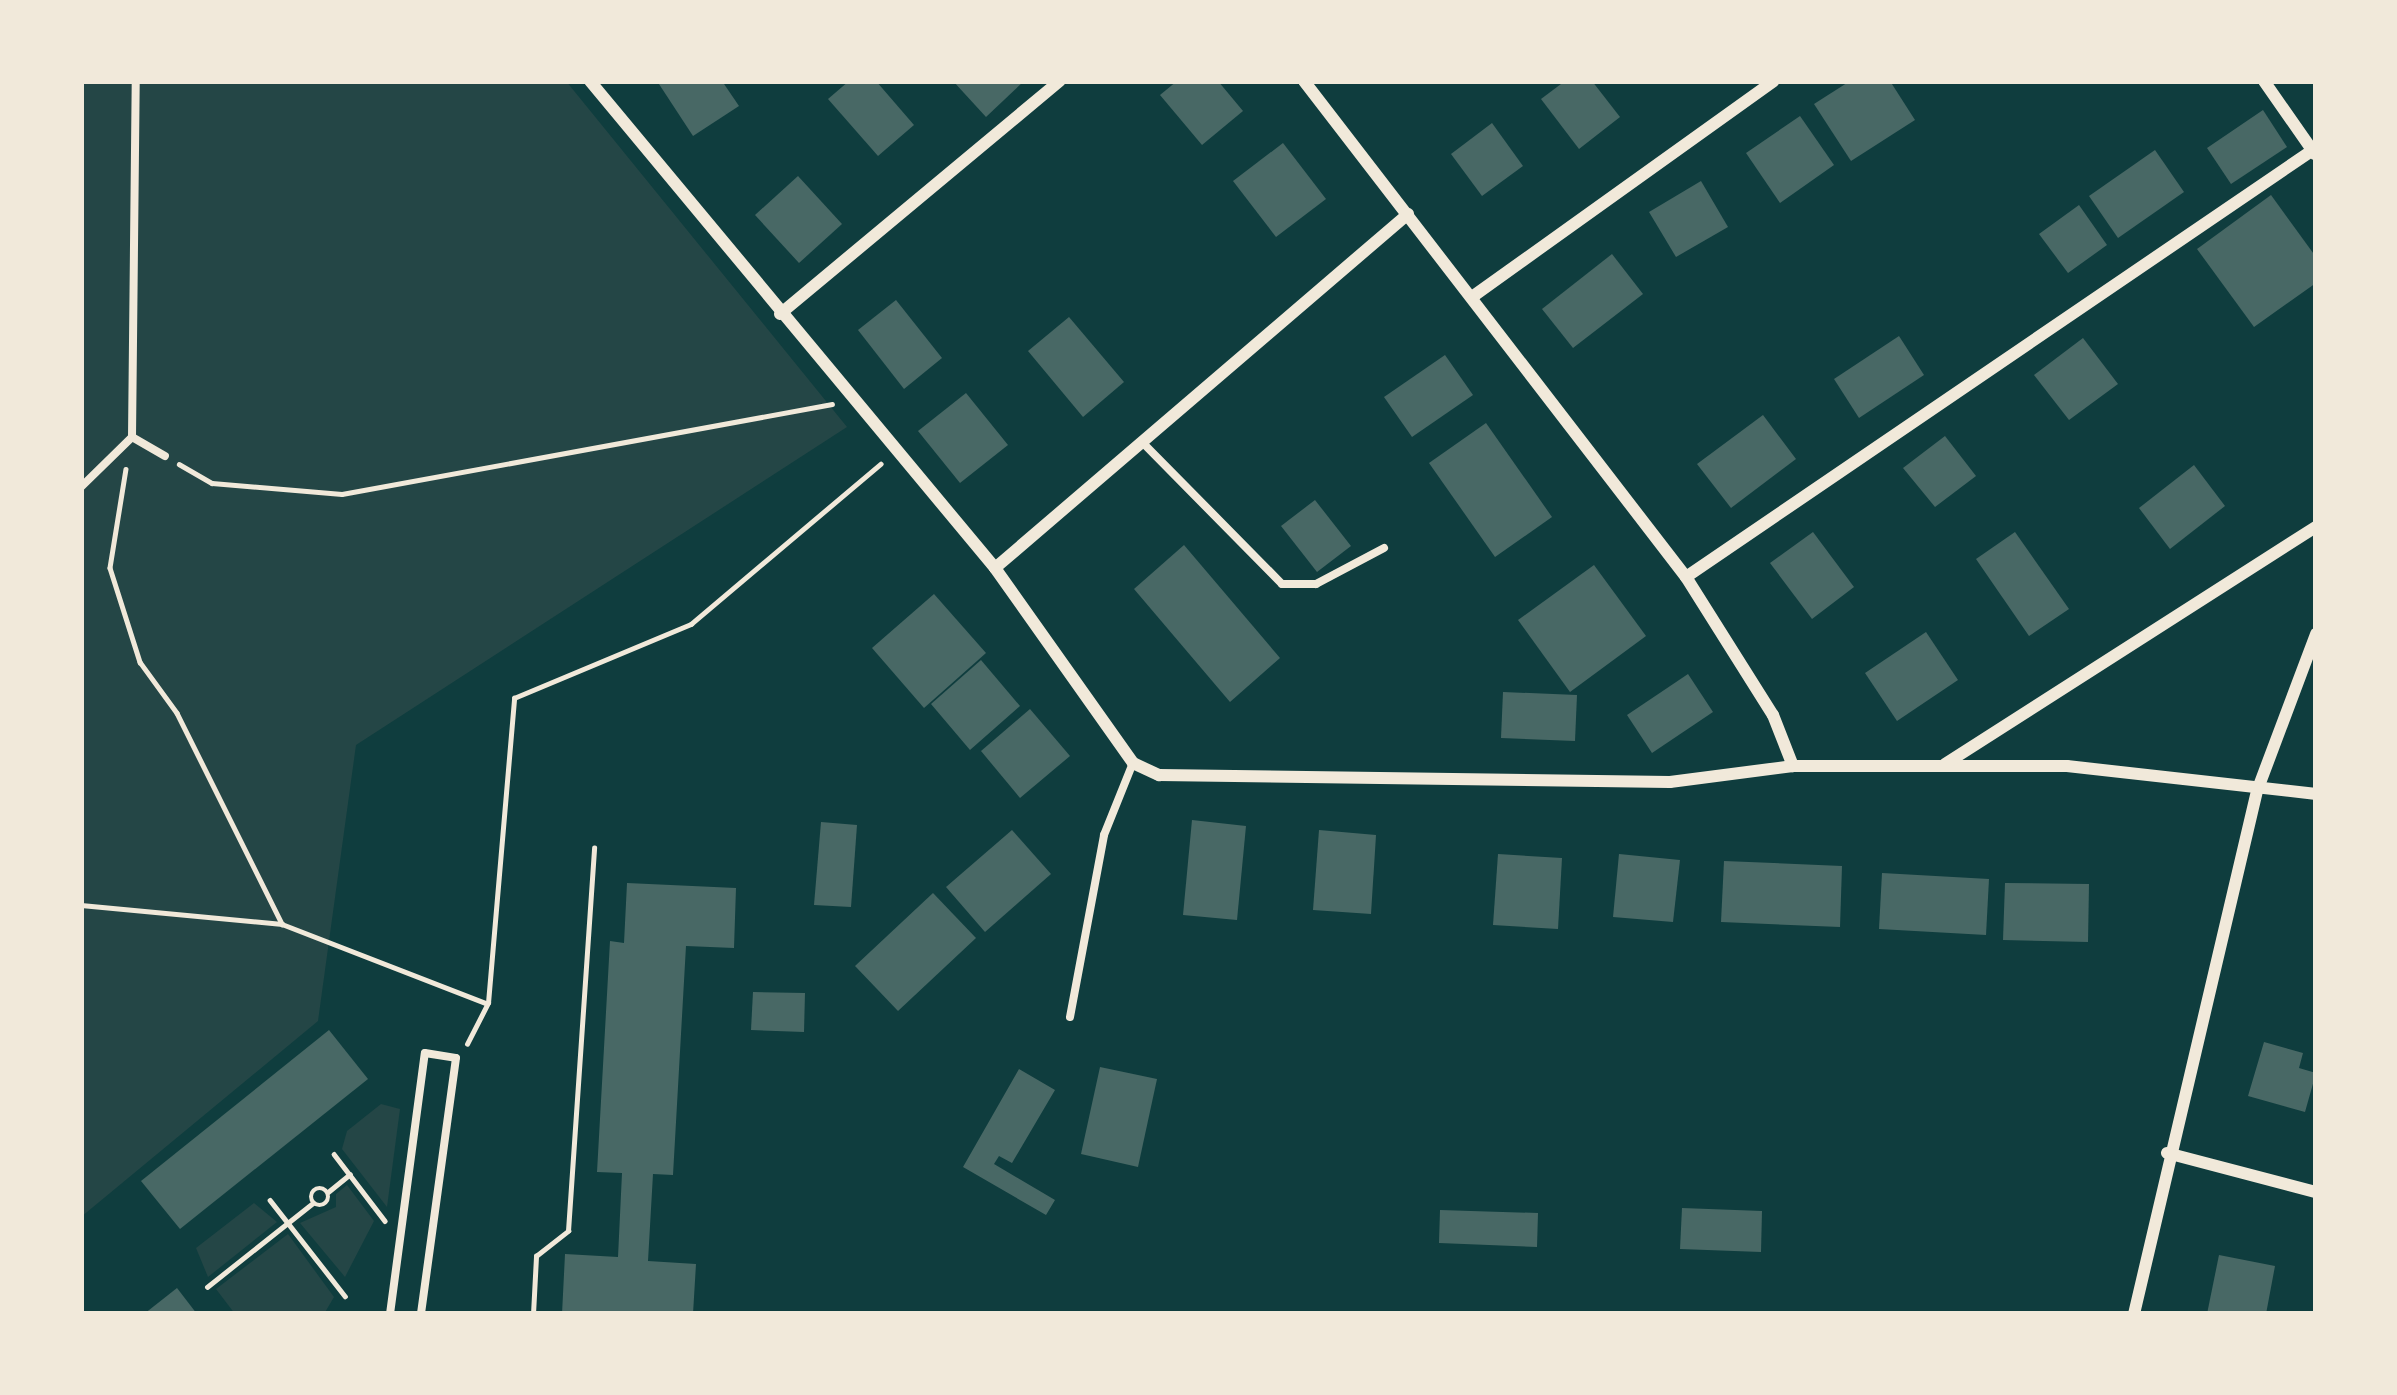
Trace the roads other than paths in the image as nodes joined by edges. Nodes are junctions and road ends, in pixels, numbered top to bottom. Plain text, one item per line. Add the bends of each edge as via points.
1 (136, 81) edge
2 (590, 81) edge
3 (1060, 81) edge
4 (1304, 81) edge
5 (2264, 81) edge
6 (1772, 82) edge
7 (2314, 152) edge
8 (1408, 214) junction
9 (1472, 297) junction
10 (781, 314) junction
11 (132, 436) junction
12 (1142, 442) junction
13 (165, 456) road end
14 (81, 487) edge
15 (2316, 527) edge
16 (1384, 548) dead end
17 (995, 568) junction
18 (1686, 577) junction
19 (2316, 634) edge
20 (1133, 763) junction
21 (1944, 764) junction
22 (1793, 766) junction
23 (2257, 791) junction
24 (2316, 794) edge
25 (1070, 1018) dead end
26 (2168, 1153) junction
27 (2316, 1192) edge
28 (390, 1314) edge
29 (421, 1314) edge
30 (2134, 1314) edge

1 - 11 lane
2 - 10 street
3 - 10 street
4 - 8 street
5 - 7 street
6 - 9 street
7 - 18 street
8 - 9 street
8 - 12 street
9 - 18 street
10 - 17 street
11 - 13 lane
11 - 14 lane
12 - 16 lane via 1282,584 1316,584
12 - 17 street
15 - 21 street
17 - 20 street
18 - 22 street via 1773,715
19 - 23 street
20 - 22 street via 1189,780 1647,782
20 - 25 lane via 1104,835
21 - 22 street
21 - 23 street via 2206,776
23 - 24 street
23 - 26 street
26 - 27 street
26 - 30 street
28 - 29 lane via 425,1053 456,1058

